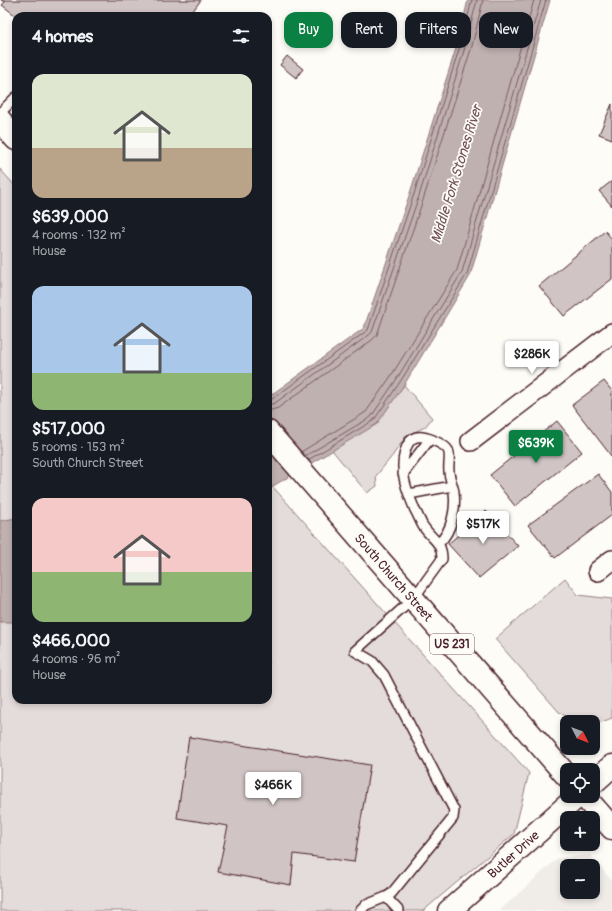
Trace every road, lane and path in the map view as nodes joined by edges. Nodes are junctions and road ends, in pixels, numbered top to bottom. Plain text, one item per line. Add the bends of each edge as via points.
1 (12, 101) edge
2 (0, 113) edge
3 (0, 120) edge
4 (12, 134) edge
5 (612, 333) edge
6 (272, 437) edge
7 (430, 439) junction
8 (471, 441) dead end
9 (403, 474) junction
10 (452, 486) junction
11 (409, 494) junction
12 (439, 543) junction
13 (413, 599) junction
14 (612, 766) edge
15 (560, 768) edge
16 (600, 777) edge
17 (570, 803) edge
18 (590, 803) edge
19 (612, 828) edge
20 (386, 897) junction
21 (360, 911) edge
22 (399, 911) edge
23 (448, 911) edge

1 - 2 lane
3 - 4 main road
5 - 8 street
6 - 13 main road, South Church Street / US 231
7 - 9 lane
7 - 9 lane via 418,436 406,447 402,462
7 - 10 lane via 442,444 450,453 449,472
9 - 11 lane
10 - 11 lane
10 - 12 lane via 454,500 451,523 445,537
11 - 12 lane via 422,524 429,535
12 - 13 lane via 442,559
13 - 15 main road, South Church Street / US 231
13 - 20 lane via 355,651 372,661 384,675 454,810 453,818
14 - 16 main road
17 - 23 main road, Butler Drive
18 - 19 main road
20 - 21 lane via 366,905
20 - 22 lane

